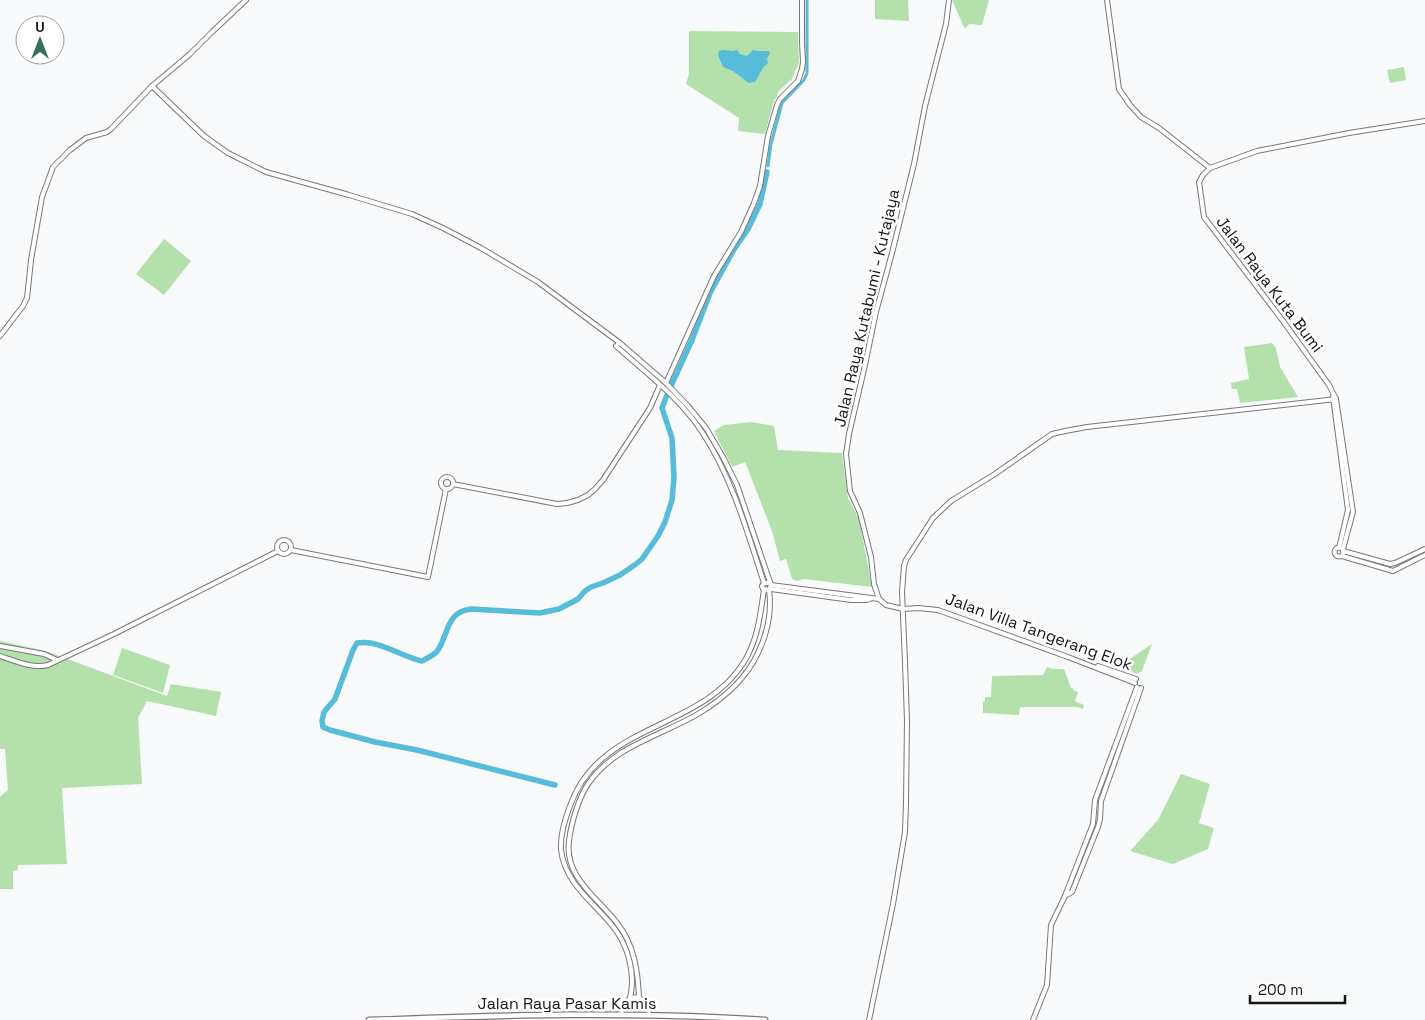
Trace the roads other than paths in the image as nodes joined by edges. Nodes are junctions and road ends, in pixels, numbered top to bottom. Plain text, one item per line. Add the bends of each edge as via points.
1 (246, 0) edge
2 (802, 0) edge
3 (949, 0) edge
4 (1107, 0) edge
5 (152, 86) junction
6 (1425, 121) edge
7 (1210, 168) junction
8 (0, 336) edge
9 (618, 344) junction
10 (666, 383) junction
11 (660, 385) junction
12 (1334, 398) junction
13 (706, 428) junction
14 (702, 430) junction
15 (453, 484) junction
16 (446, 489) junction
17 (746, 520) junction
18 (1341, 549) junction
19 (1425, 549) edge
20 (278, 550) junction
21 (290, 550) junction
22 (1425, 555) edge
23 (1342, 556) junction
24 (764, 583) junction
25 (769, 587) junction
26 (878, 599) junction
27 (902, 608) junction
28 (0, 646) edge
29 (0, 656) edge
30 (57, 660) junction
31 (1137, 684) junction
32 (1115, 746) junction
33 (1120, 748) junction
34 (1095, 800) junction
35 (1101, 801) junction
36 (1086, 852) junction
37 (1075, 870) junction
38 (1080, 871) junction
39 (1065, 896) junction
40 (630, 998) junction
41 (639, 998) junction
42 (621, 1015) junction
43 (649, 1015) junction
44 (369, 1020) edge
45 (765, 1020) edge
46 (869, 1020) edge
47 (1033, 1020) edge

1 - 5 street
2 - 10 street via 803,62 798,81 777,105 754,203 741,232 714,276
3 - 26 street, Jalan Raya Kutabumi - Kutajaya via 847,446 850,491 860,513
4 - 7 street via 1119,89 1141,117
5 - 8 street via 111,129 86,138 54,167 42,197 26,300
5 - 9 street via 204,136 228,153 266,172 412,214 443,228 538,282
6 - 7 street via 1272,148
7 - 12 street, Jalan Raya Kuta Bumi via 1199,182 1204,216 1289,329
9 - 10 street
9 - 11 street
10 - 13 street
11 - 14 street
11 - 15 street via 650,408 602,480 588,495 578,500 556,504
12 - 18 street via 1353,512
12 - 27 street via 1052,434 951,501 934,516 906,560
13 - 14 street
13 - 17 street via 737,485
14 - 17 street
15 - 16 street
15 - 16 street via 450,477 443,478 441,484
16 - 21 street via 428,577
17 - 24 street
17 - 25 street
18 - 19 street via 1390,564
18 - 23 street
18 - 23 street via 1335,550 1335,555
20 - 21 street via 283,554
20 - 21 street via 278,542 284,540 291,544
20 - 30 street
22 - 23 street via 1393,571
24 - 25 street
24 - 25 street via 762,586
25 - 26 street
25 - 40 street via 754,640 731,679 706,700 625,741 601,759 580,782 570,805 562,839 563,860 577,887 612,925 621,940 632,972
25 - 41 street via 770,607 765,634 745,675 699,714 635,744 614,758 588,783 577,810 569,840 570,861 574,873 618,924 628,941 634,957
26 - 27 street via 886,605
27 - 31 street, Jalan Villa Tangerang Elok via 938,610
27 - 46 street via 907,721 905,832
28 - 30 street via 44,654
29 - 30 street via 42,667
31 - 32 street
31 - 33 street via 1140,693
32 - 33 street
32 - 34 street
33 - 35 street
34 - 35 street
34 - 36 street via 1094,822
35 - 36 street via 1100,819
36 - 37 street
36 - 38 street
37 - 38 street
37 - 39 street
38 - 39 street via 1072,892
39 - 47 street via 1051,925 1047,985
40 - 41 street
40 - 42 street
41 - 43 street via 645,1001
42 - 43 main road, Jalan Raya Pasar Kamis
42 - 44 main road, Jalan Raya Pasar Kamis
43 - 45 main road, Jalan Raya Pasar Kamis

